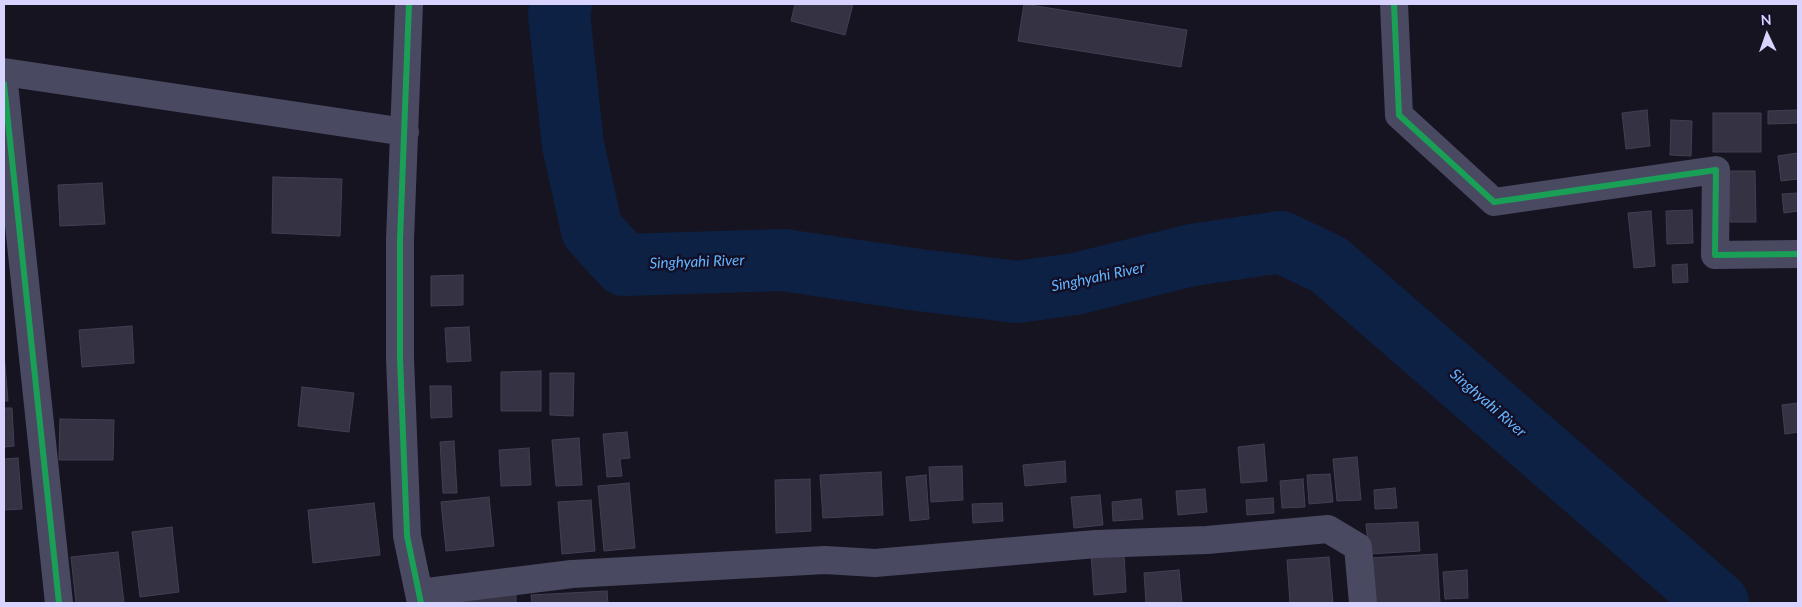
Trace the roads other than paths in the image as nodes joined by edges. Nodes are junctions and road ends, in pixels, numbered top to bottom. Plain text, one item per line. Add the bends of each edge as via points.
1 (410, 4) edge
2 (1394, 4) edge
3 (4, 72) edge
4 (4, 84) edge
5 (406, 132) junction
6 (1798, 254) edge
7 (420, 598) edge
8 (59, 603) edge
9 (1364, 603) edge

1 - 5 street via 404,111
2 - 6 street via 1399,115 1494,202 1716,170 1715,255
3 - 5 street
4 - 8 street
5 - 7 street via 400,240 400,381 407,536
7 - 9 street via 572,574 825,560 900,562 1086,545 1207,540 1328,529 1358,547

